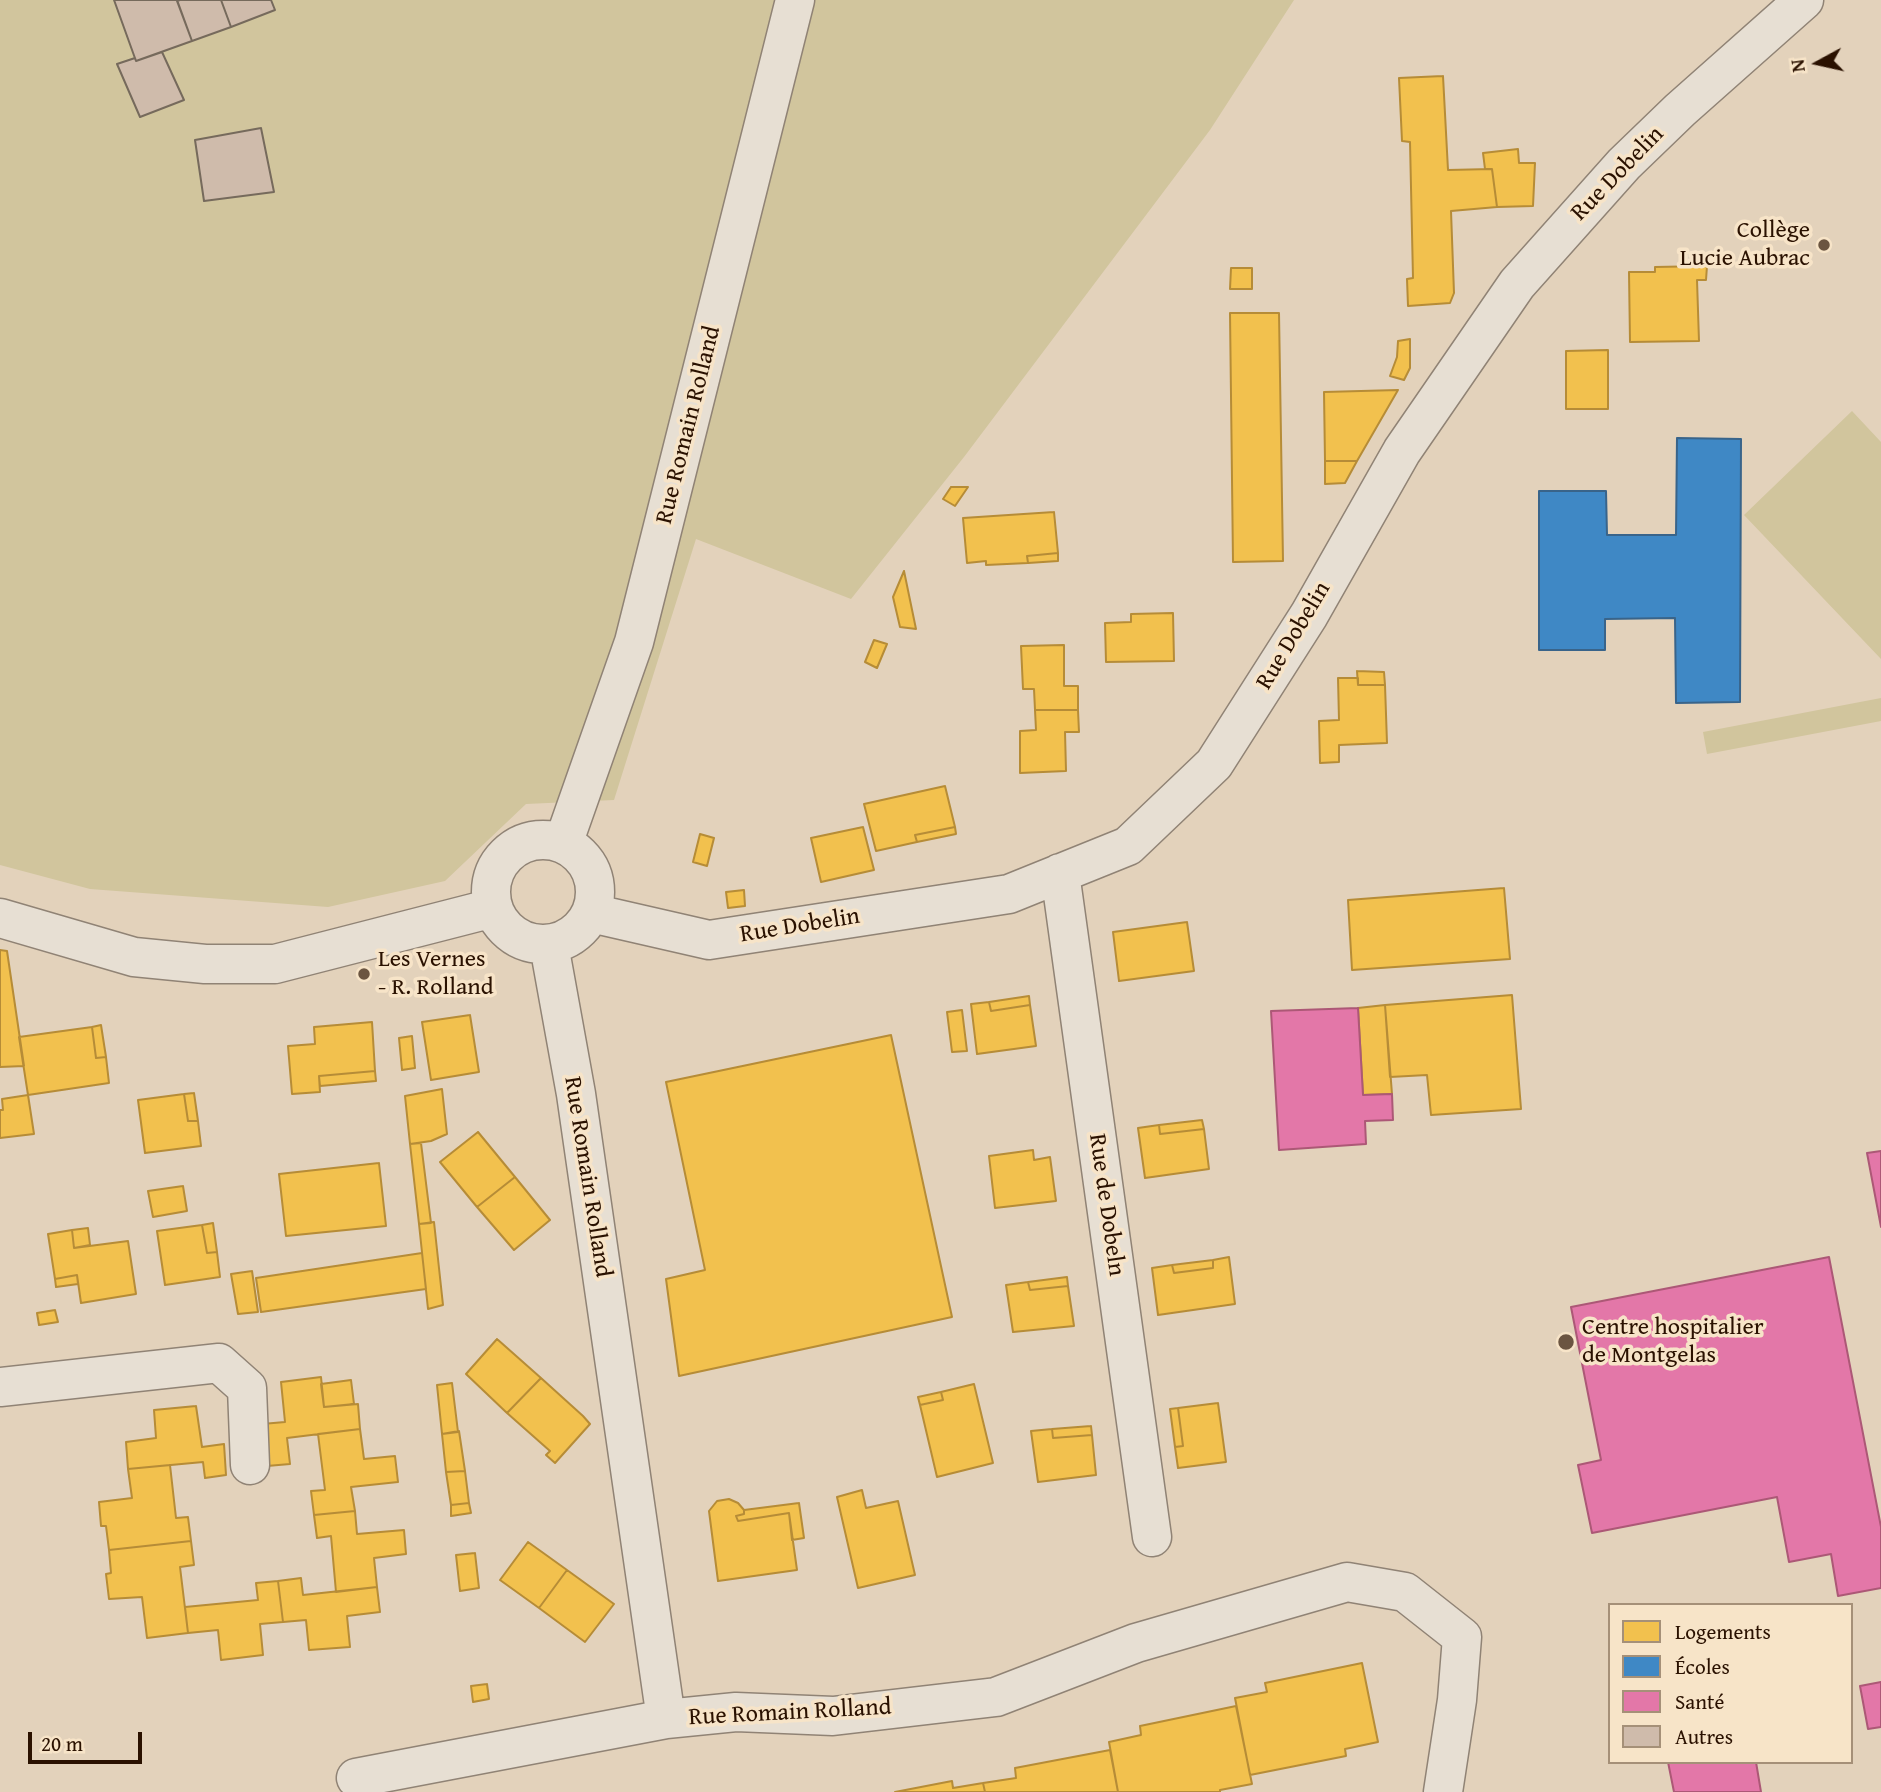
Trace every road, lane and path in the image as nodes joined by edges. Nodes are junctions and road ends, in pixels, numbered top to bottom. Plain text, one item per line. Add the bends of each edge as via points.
1 (795, 0) edge
2 (1804, 0) edge
3 (563, 844) junction
4 (1060, 873) junction
5 (493, 908) junction
6 (591, 913) junction
7 (0, 918) edge
8 (549, 945) junction
9 (0, 1387) edge
10 (250, 1465) dead end
11 (1152, 1537) dead end
12 (666, 1719) junction
13 (356, 1778) dead end
14 (1443, 1792) edge

1 - 3 street, Rue Romain Rolland via 634,642
2 - 4 street, Rue Dobelin via 1624,164 1517,284 1402,451 1309,615 1214,764 1128,846
3 - 5 street via 527,842 510,851 494,874
3 - 6 street via 579,854 590,869 595,895
4 - 6 street, Rue Dobelin via 1009,894 709,940
4 - 11 street, Rue de Dobeln
5 - 7 street via 275,964 134,957
5 - 8 street via 501,924 515,936 530,944
6 - 8 street via 579,930
8 - 12 street, Rue Romain Rolland via 576,1094
9 - 10 street via 219,1363 247,1388
12 - 13 street
12 - 14 street, Rue Romain Rolland via 736,1712 833,1716 996,1697 1136,1643 1347,1582 1405,1592 1462,1637

